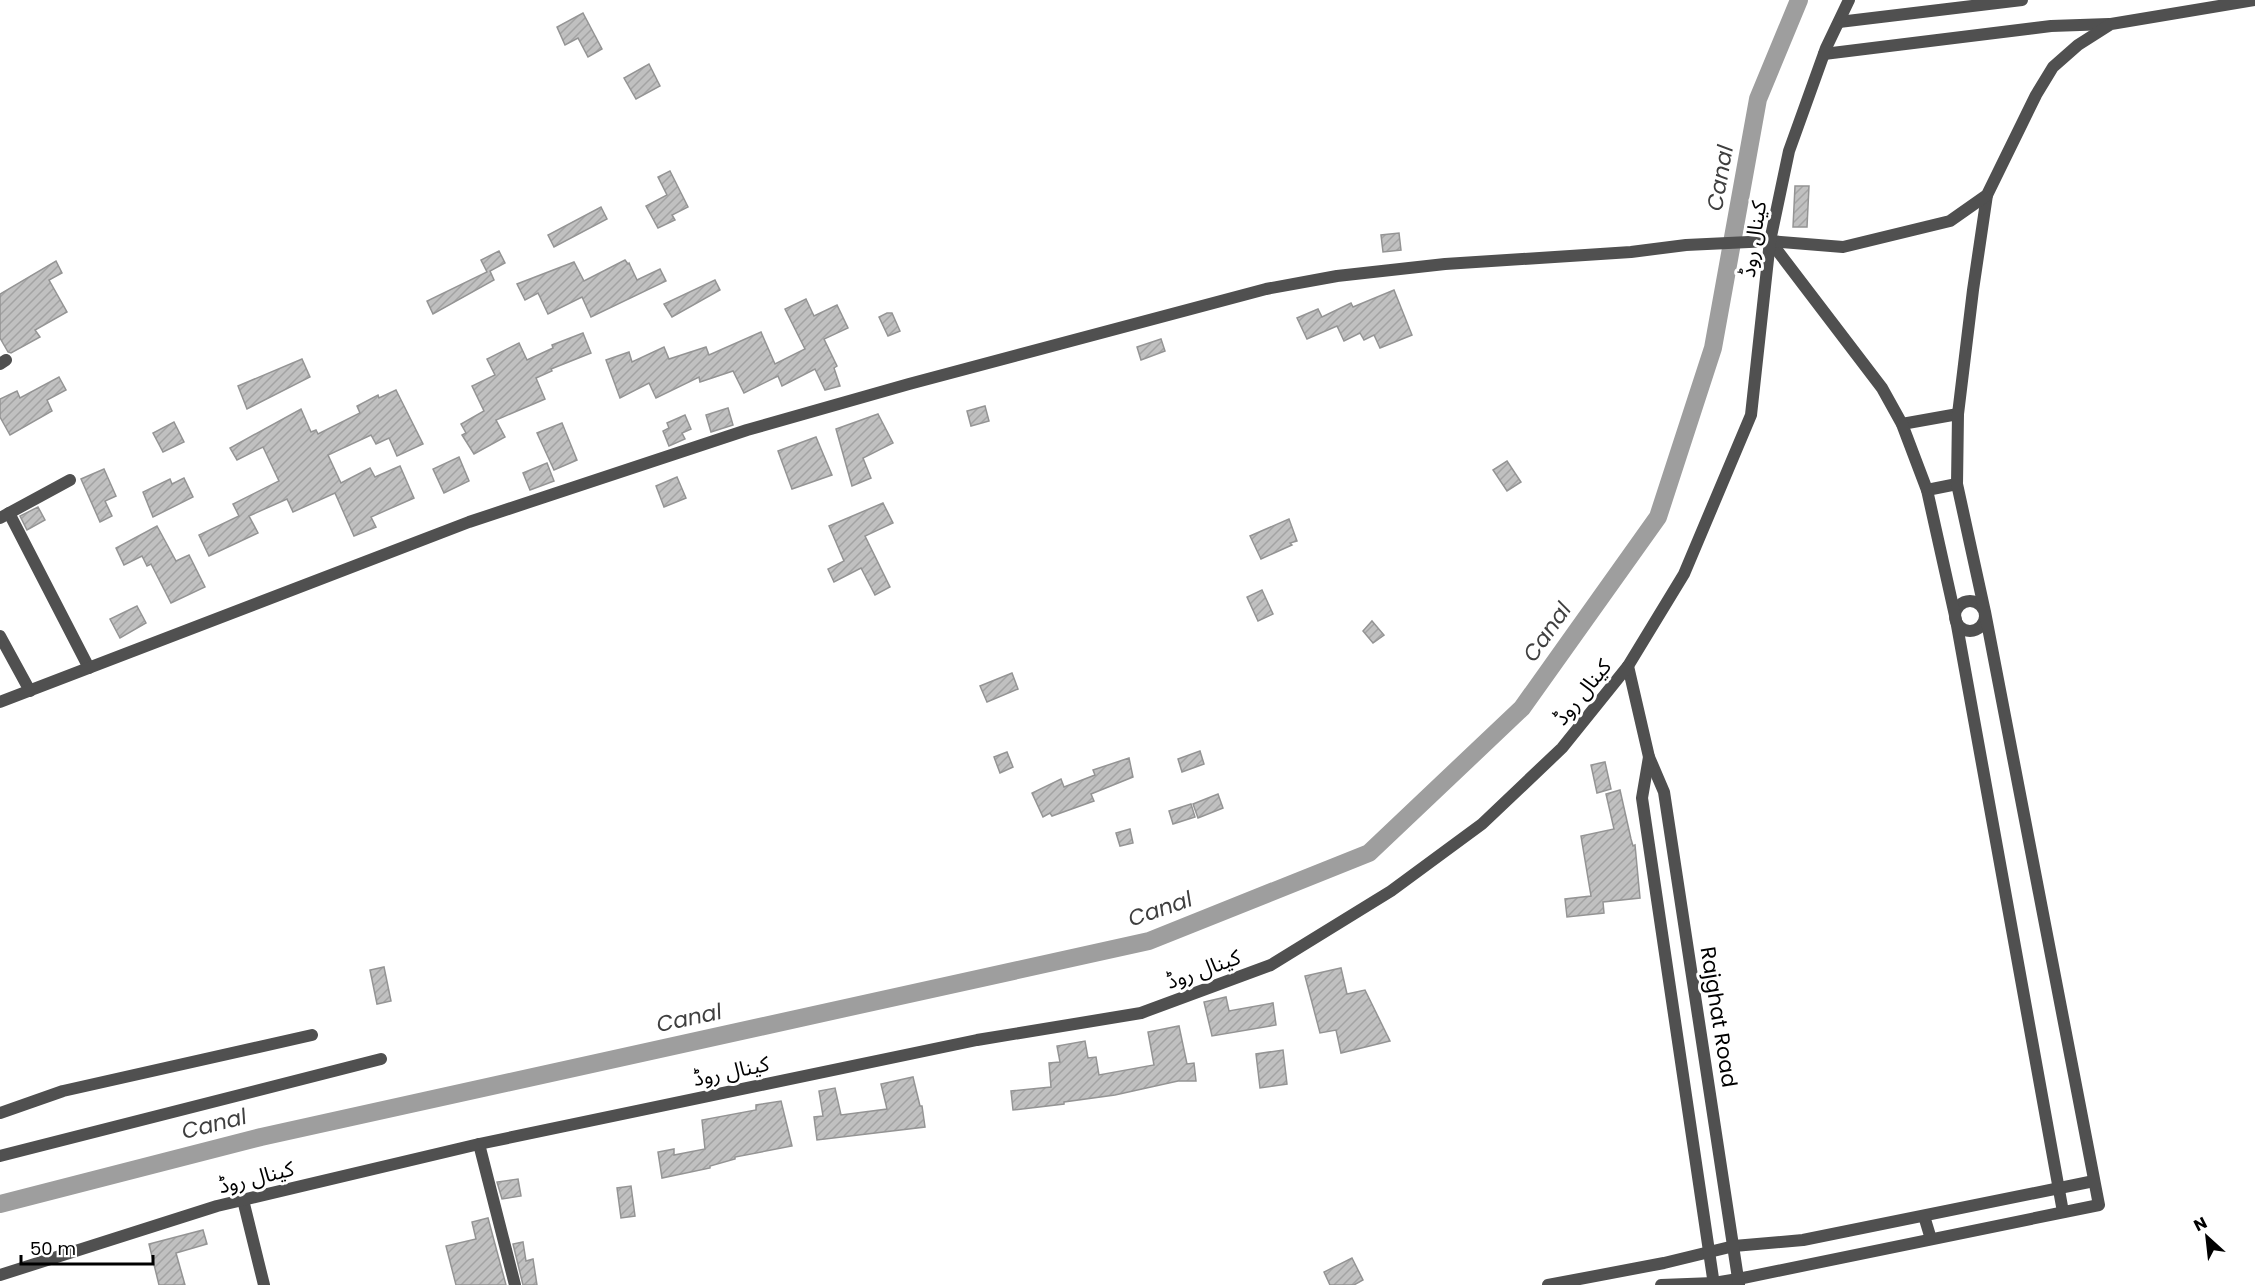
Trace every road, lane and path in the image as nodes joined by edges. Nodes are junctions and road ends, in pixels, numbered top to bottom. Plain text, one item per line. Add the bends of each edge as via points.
1 (1849, 0) edge
2 (2022, 0) edge
3 (2255, 0) edge
4 (1839, 22) junction
5 (2111, 24) junction
6 (1824, 54) junction
7 (1987, 195) junction
8 (1770, 241) junction
9 (1958, 414) junction
10 (1902, 424) junction
11 (70, 480) dead end
12 (1957, 484) junction
13 (1927, 490) junction
14 (4, 515) edge
15 (1985, 612) junction
16 (1956, 620) junction
17 (0, 636) edge
18 (1628, 666) junction
19 (89, 668) junction
20 (30, 691) junction
21 (0, 702) edge
22 (1649, 757) junction
23 (312, 1035) dead end
24 (381, 1059) dead end
25 (0, 1113) edge
26 (479, 1143) junction
27 (0, 1156) edge
28 (2094, 1181) junction
29 (2058, 1188) junction
30 (243, 1200) junction
31 (2063, 1212) junction
32 (1924, 1216) junction
33 (1931, 1239) junction
34 (1734, 1245) junction
35 (1710, 1251) junction
36 (0, 1275) edge
37 (1605, 1280) edge
38 (1739, 1282) edge
39 (1714, 1284) edge
40 (264, 1285) edge
41 (515, 1285) edge
42 (1548, 1285) edge
43 (1661, 1285) edge

1 - 4 street, کینال روڈ
2 - 4 street
3 - 5 street
4 - 6 street, کینال روڈ
5 - 6 street via 2050,26
5 - 7 street via 2053,67
6 - 8 street, کینال روڈ via 1789,151
7 - 8 street via 1950,221 1843,247
7 - 9 street
8 - 10 street via 1882,388
8 - 18 street, کینال روڈ via 1751,415 1684,574
8 - 19 street via 1445,264 1337,276 1266,290 747,430 469,522
9 - 10 street
9 - 12 street
10 - 13 street
11 - 14 street
12 - 13 street
12 - 15 street
13 - 16 street
14 - 19 street
15 - 16 street via 1978,603 1967,601 1958,608
15 - 16 street via 1983,624 1974,631 1962,629
15 - 28 street
16 - 29 street
17 - 20 street
18 - 22 street, Rajghat Road
18 - 26 street, کینال روڈ via 1562,748 1482,824 1391,891 1271,965 1141,1013 977,1040
19 - 20 street
20 - 21 street
22 - 34 street, Rajghat Road via 1664,792
22 - 35 street, Rajghat Road via 1642,798
23 - 25 street via 63,1091
24 - 27 street
26 - 30 street, کینال روڈ
26 - 41 street
28 - 29 street
28 - 31 street via 2099,1205
29 - 31 street
29 - 32 street
30 - 36 street, کینال روڈ
30 - 40 street
31 - 33 street
32 - 33 street
32 - 34 street via 1803,1240
33 - 38 street
34 - 35 street
34 - 38 street, Rajghat Road
35 - 37 street
35 - 39 street, Rajghat Road
37 - 42 street
38 - 39 street
39 - 43 street

